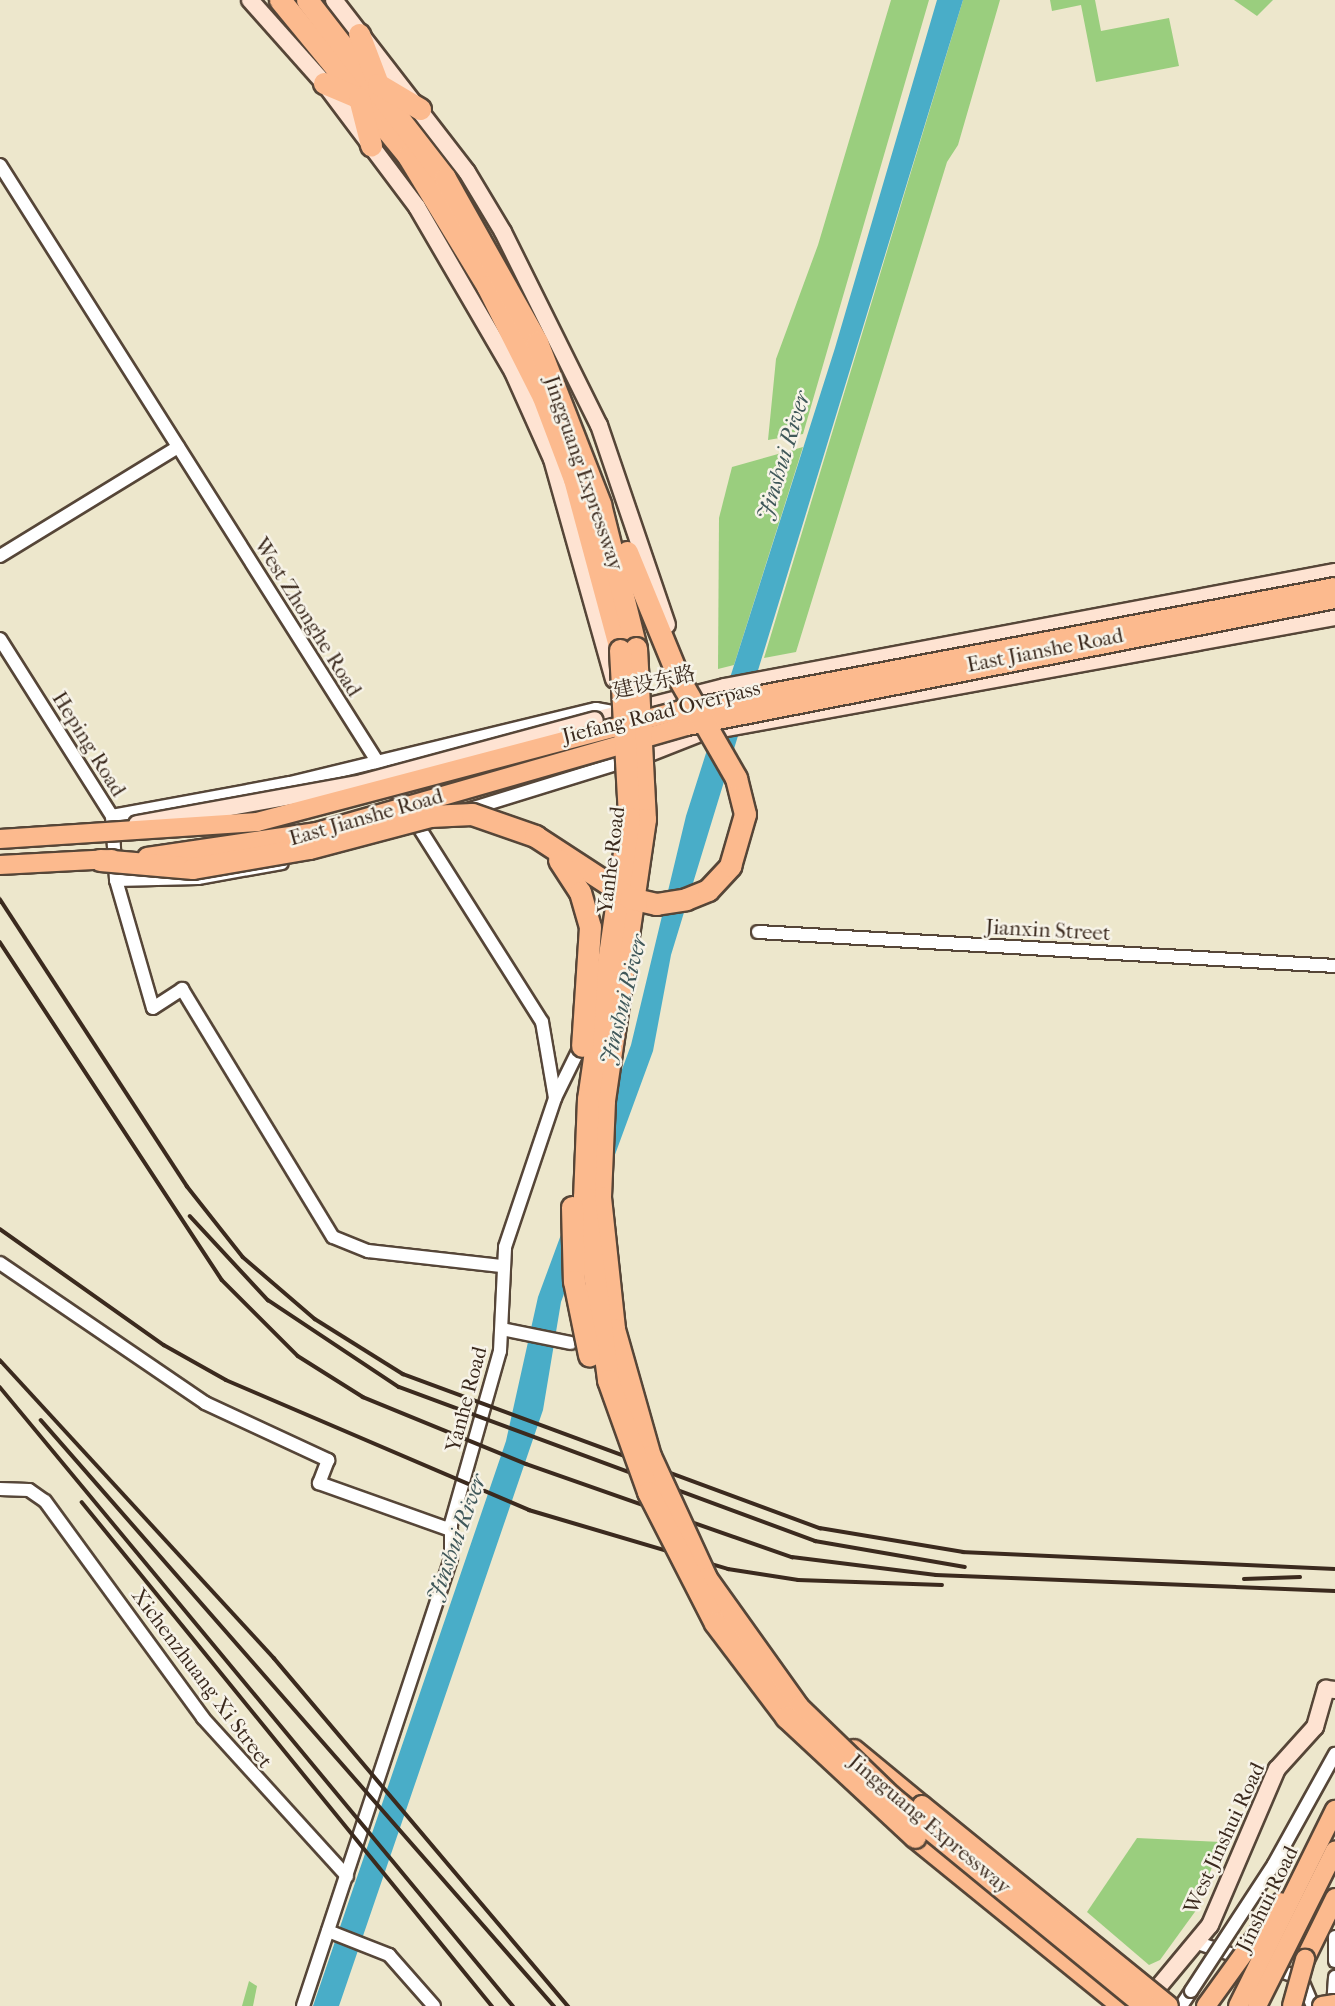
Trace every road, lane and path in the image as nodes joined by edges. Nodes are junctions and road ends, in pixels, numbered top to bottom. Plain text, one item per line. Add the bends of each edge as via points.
1 (250, 0) edge
2 (280, 0) edge
3 (307, 0) edge
4 (334, 0) edge
5 (359, 34) joint
6 (324, 83) junction
7 (359, 98) junction
8 (421, 109) joint
9 (371, 145) junction
10 (415, 151) junction
11 (0, 165) edge
12 (522, 314) junction
13 (178, 447) junction
14 (0, 556) edge
15 (1335, 572) edge
16 (1335, 587) edge
17 (1335, 599) edge
18 (1335, 617) edge
19 (0, 639) edge
20 (724, 687) joint
21 (690, 695) junction
22 (617, 712) junction
23 (702, 733) junction
24 (640, 757) junction
25 (622, 762) junction
26 (379, 763) junction
27 (112, 816) junction
28 (420, 824) junction
29 (84, 834) junction
30 (536, 836) junction
31 (0, 839) edge
32 (100, 860) junction
33 (0, 865) edge
34 (116, 880) junction
35 (758, 932) dead end
36 (1335, 966) edge
37 (555, 1098) junction
38 (0, 1263) edge
39 (501, 1266) junction
40 (502, 1329) junction
41 (571, 1343) dead end
42 (628, 1443) junction
43 (0, 1489) edge
44 (451, 1530) junction
45 (773, 1676) junction
46 (1335, 1689) edge
47 (1335, 1754) edge
48 (1335, 1810) edge
49 (1335, 1850) edge
50 (1311, 1860) junction
51 (347, 1876) junction
52 (1335, 1898) edge
53 (331, 1932) junction
54 (1335, 1937) edge
55 (1195, 1942) junction
56 (1335, 1961) edge
57 (1335, 1977) edge
58 (1258, 1985) junction
59 (1334, 2005) edge
60 (303, 2006) edge
61 (434, 2006) edge
62 (1123, 2006) edge
63 (1144, 2006) edge
64 (1169, 2006) edge
65 (1181, 2006) edge
66 (1206, 2006) edge
67 (1231, 2006) edge
68 (1238, 2006) edge
69 (1256, 2006) edge
70 (1263, 2006) edge
71 (1292, 2006) edge
72 (1313, 2006) edge
73 (1322, 2006) edge

1 - 6 street
2 - 7 highway
3 - 10 highway
4 - 5 street
5 - 8 highway via 378,84
6 - 7 highway
6 - 9 street
7 - 9 highway
7 - 10 highway
8 - 21 street via 503,232 572,363 629,502
9 - 22 street via 467,289 543,437 589,576
10 - 12 highway, Jingguang Expressway
10 - 42 highway, Jingguang Expressway, bridge via 543,397 584,509 616,629 628,719 629,818 588,1099 584,1197 598,1332
11 - 13 street, West Zhonghe Road
12 - 30 highway, bridge via 560,372 650,618 736,778 745,814 741,844 720,880 672,902 630,898
12 - 45 highway, Jingguang Expressway, bridge via 600,504 630,615 644,718 644,832 602,1134 602,1230 614,1329 631,1406 694,1556
13 - 14 street
13 - 26 street, West Zhonghe Road
15 - 20 street, East Jianshe Road
16 - 29 main road, Jiefang Road Overpass, bridge via 681,710 257,822
17 - 32 main road, Jiefang Road Overpass, bridge via 687,726 277,841
18 - 23 street, East Jianshe Road
19 - 27 street, Heping Road
20 - 21 street, 建设东路
21 - 22 street, 建设东路
21 - 23 street
22 - 25 street
22 - 26 street via 596,709
22 - 29 street, 建设东路, bridge via 362,783
23 - 24 street
24 - 25 street
24 - 37 street, Yanhe Road via 618,951
25 - 28 street, East Jianshe Road
26 - 27 street
26 - 28 street, West Zhonghe Road
27 - 34 street, Heping Road
28 - 34 street, East Jianshe Road via 232,873
28 - 37 street, West Zhonghe Road via 542,1022
29 - 31 main road, Jiefang Road Overpass, bridge
30 - 32 highway, bridge via 489,818 448,814 245,861 165,868
30 - 42 highway, bridge via 571,875 590,927 573,1149 572,1257 582,1324 609,1423
32 - 33 main road, Jiefang Road Overpass, bridge
34 - 39 street, Heping Road via 153,1008 182,989 333,1237 368,1251
35 - 36 street, Jianxin Street
37 - 39 street, Yanhe Road
38 - 44 street via 205,1403 328,1460 318,1483
39 - 40 street, Yanhe Road
40 - 41 street
40 - 44 street, Yanhe Road
42 - 62 highway, Jingguang Expressway, bridge via 692,1586 786,1717 880,1808
43 - 51 street, Xichenzhuang Xi Street via 37,1495 203,1718
44 - 51 street, Yanhe Road via 451,1558
45 - 63 highway, Jingguang Expressway, bridge via 890,1797
45 - 64 main road, bridge
46 - 55 street, West Jinshui Road via 1326,1689 1315,1727 1277,1769 1226,1893
47 - 65 street, bridge via 1274,1864
48 - 50 main road, Jinshui Road, bridge
49 - 58 main road, Jinshui Road, bridge
50 - 58 main road, Jinshui Road, bridge
50 - 66 main road, bridge
51 - 53 street, Yanhe Road
52 - 71 main road, bridge via 1306,1959
53 - 60 street, Yanhe Road
53 - 61 street via 373,1946 397,1962
54 - 56 street
55 - 63 street, West Jinshui Road
55 - 72 street via 1301,1978
57 - 59 street
58 - 67 street
58 - 68 main road, Jinshui Road, bridge
58 - 69 main road, Jinshui Road, bridge
58 - 70 street
59 - 73 main road, bridge

